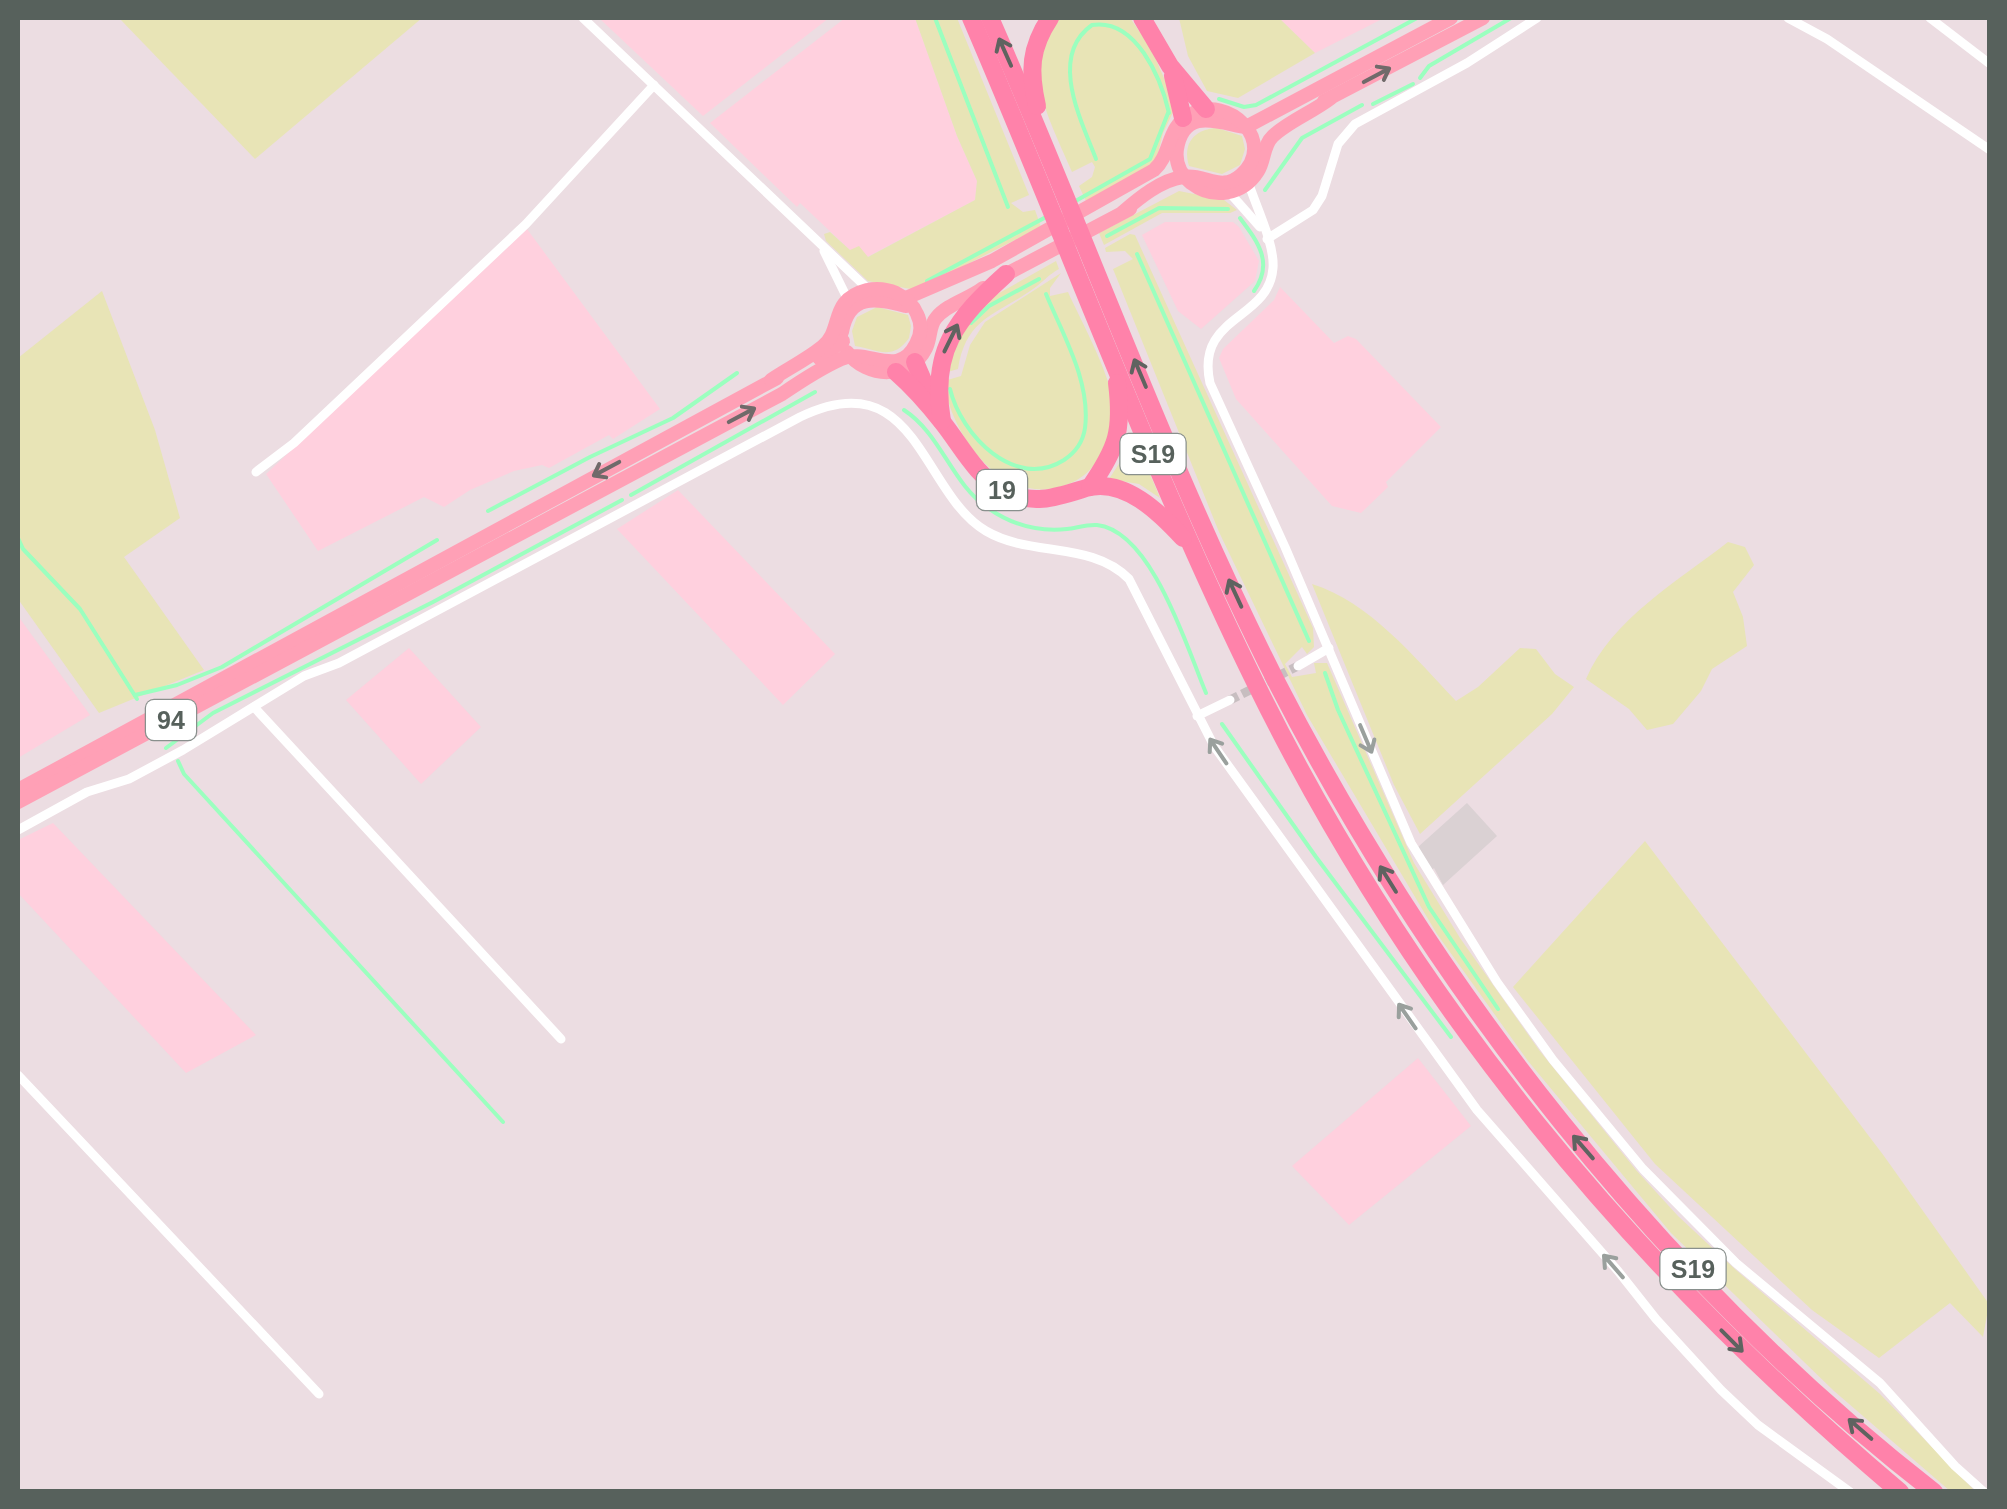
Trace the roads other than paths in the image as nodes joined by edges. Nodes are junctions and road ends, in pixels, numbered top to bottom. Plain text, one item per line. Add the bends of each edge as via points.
1 (583, 18) edge
2 (971, 18) edge
3 (990, 18) edge
4 (1050, 18) edge
5 (1142, 18) edge
6 (1451, 18) edge
7 (1484, 18) edge
8 (1537, 18) edge
9 (1788, 18) edge
10 (1930, 18) edge
11 (1990, 64) edge
12 (1170, 66) junction
13 (654, 85) junction
14 (1331, 98) junction
15 (1206, 109) junction
16 (1185, 124) junction
17 (1246, 128) junction
18 (1046, 150) junction
19 (1990, 150) edge
20 (1177, 160) junction
21 (1247, 176) junction
22 (1189, 181) junction
23 (1051, 186) junction
24 (1229, 192) junction
25 (1100, 202) junction
26 (1266, 236) junction
27 (820, 244) junction
28 (998, 271) junction
29 (1091, 282) junction
30 (869, 290) junction
31 (849, 305) junction
32 (913, 309) junction
33 (843, 341) junction
34 (913, 356) junction
35 (1113, 358) junction
36 (854, 360) junction
37 (896, 372) junction
38 (771, 380) junction
39 (942, 422) junction
40 (256, 472) dead end
41 (1090, 487) junction
42 (1194, 550) junction
43 (1329, 648) junction
44 (305, 650) junction
45 (1298, 666) tunnel mouth
46 (316, 671) junction
47 (1230, 700) tunnel mouth
48 (254, 707) junction
49 (1196, 716) junction
50 (18, 790) edge
51 (18, 802) edge
52 (18, 830) edge
53 (561, 1038) dead end
54 (18, 1075) edge
55 (319, 1394) dead end
56 (1850, 1492) edge
57 (1900, 1492) edge
58 (1934, 1492) edge
59 (1984, 1492) edge

1 - 13 street
2 - 23 highway, S19
18 -> 3 highway, S19
4 - 18 highway via 1031,67
5 - 12 highway
6 - 17 main road
14 -> 7 main road
8 - 26 street via 1355,124 1338,144 1313,210
9 - 19 street
10 - 11 street
12 - 15 highway
12 - 16 highway
13 - 27 street
13 - 40 street via 526,224
14 - 17 main road
14 - 21 main road via 1271,137 1258,170
15 - 16 main road
15 - 17 main road via 1222,110
16 - 17 main road via 1211,118
16 - 20 main road
16 - 25 main road via 1173,130 1160,165
17 - 21 main road via 1254,157
18 - 23 highway, S19
20 - 22 main road
20 - 25 main road via 1124,195
21 - 22 main road via 1222,184
21 - 24 main road
21 - 26 street
22 - 24 main road via 1212,193
22 - 28 main road via 1140,198
23 - 29 highway, S19
24 - 26 street
25 - 28 main road
26 - 43 street via 1273,268 1268,286 1216,337 1207,372
27 - 30 street
27 - 31 street
28 - 32 main road
28 - 34 main road via 936,318 924,351
39 -> 28 highway via 940,367 948,340
29 - 35 highway, S19
58 -> 29 highway, S19 via 1772,1350 1660,1235 1572,1134 1444,964 1372,854 1276,680
30 - 31 main road
30 - 32 main road via 886,290
31 - 32 main road via 874,299
31 - 33 main road
31 - 38 main road, 94 via 837,314 824,346
32 - 34 main road via 920,336
33 - 36 main road
33 - 38 main road, 94
34 - 36 main road via 890,363
34 - 37 main road
34 - 39 highway
35 - 41 highway via 1118,434
35 - 42 highway, S19
36 - 37 main road via 874,371
44 -> 36 main road, 94
37 - 39 highway
38 -> 50 main road, 94
39 - 41 highway, 19 via 978,470 1008,493 1051,499
41 - 42 highway via 1147,502
42 -> 57 highway, S19 via 1257,686 1354,863 1506,1087 1674,1283
43 - 45 street
43 -> 59 street via 1411,842 1468,939 1553,1060 1678,1206 1880,1383
44 - 46 street
44 - 51 main road, 94
46 - 48 street
46 - 49 street via 800,417 847,404 874,409 902,426 962,509 987,532 1093,558 1122,572
47 - 49 street
48 - 52 street via 142,772
48 - 53 street
56 -> 49 street via 1730,1400 1502,1141
54 - 55 street

